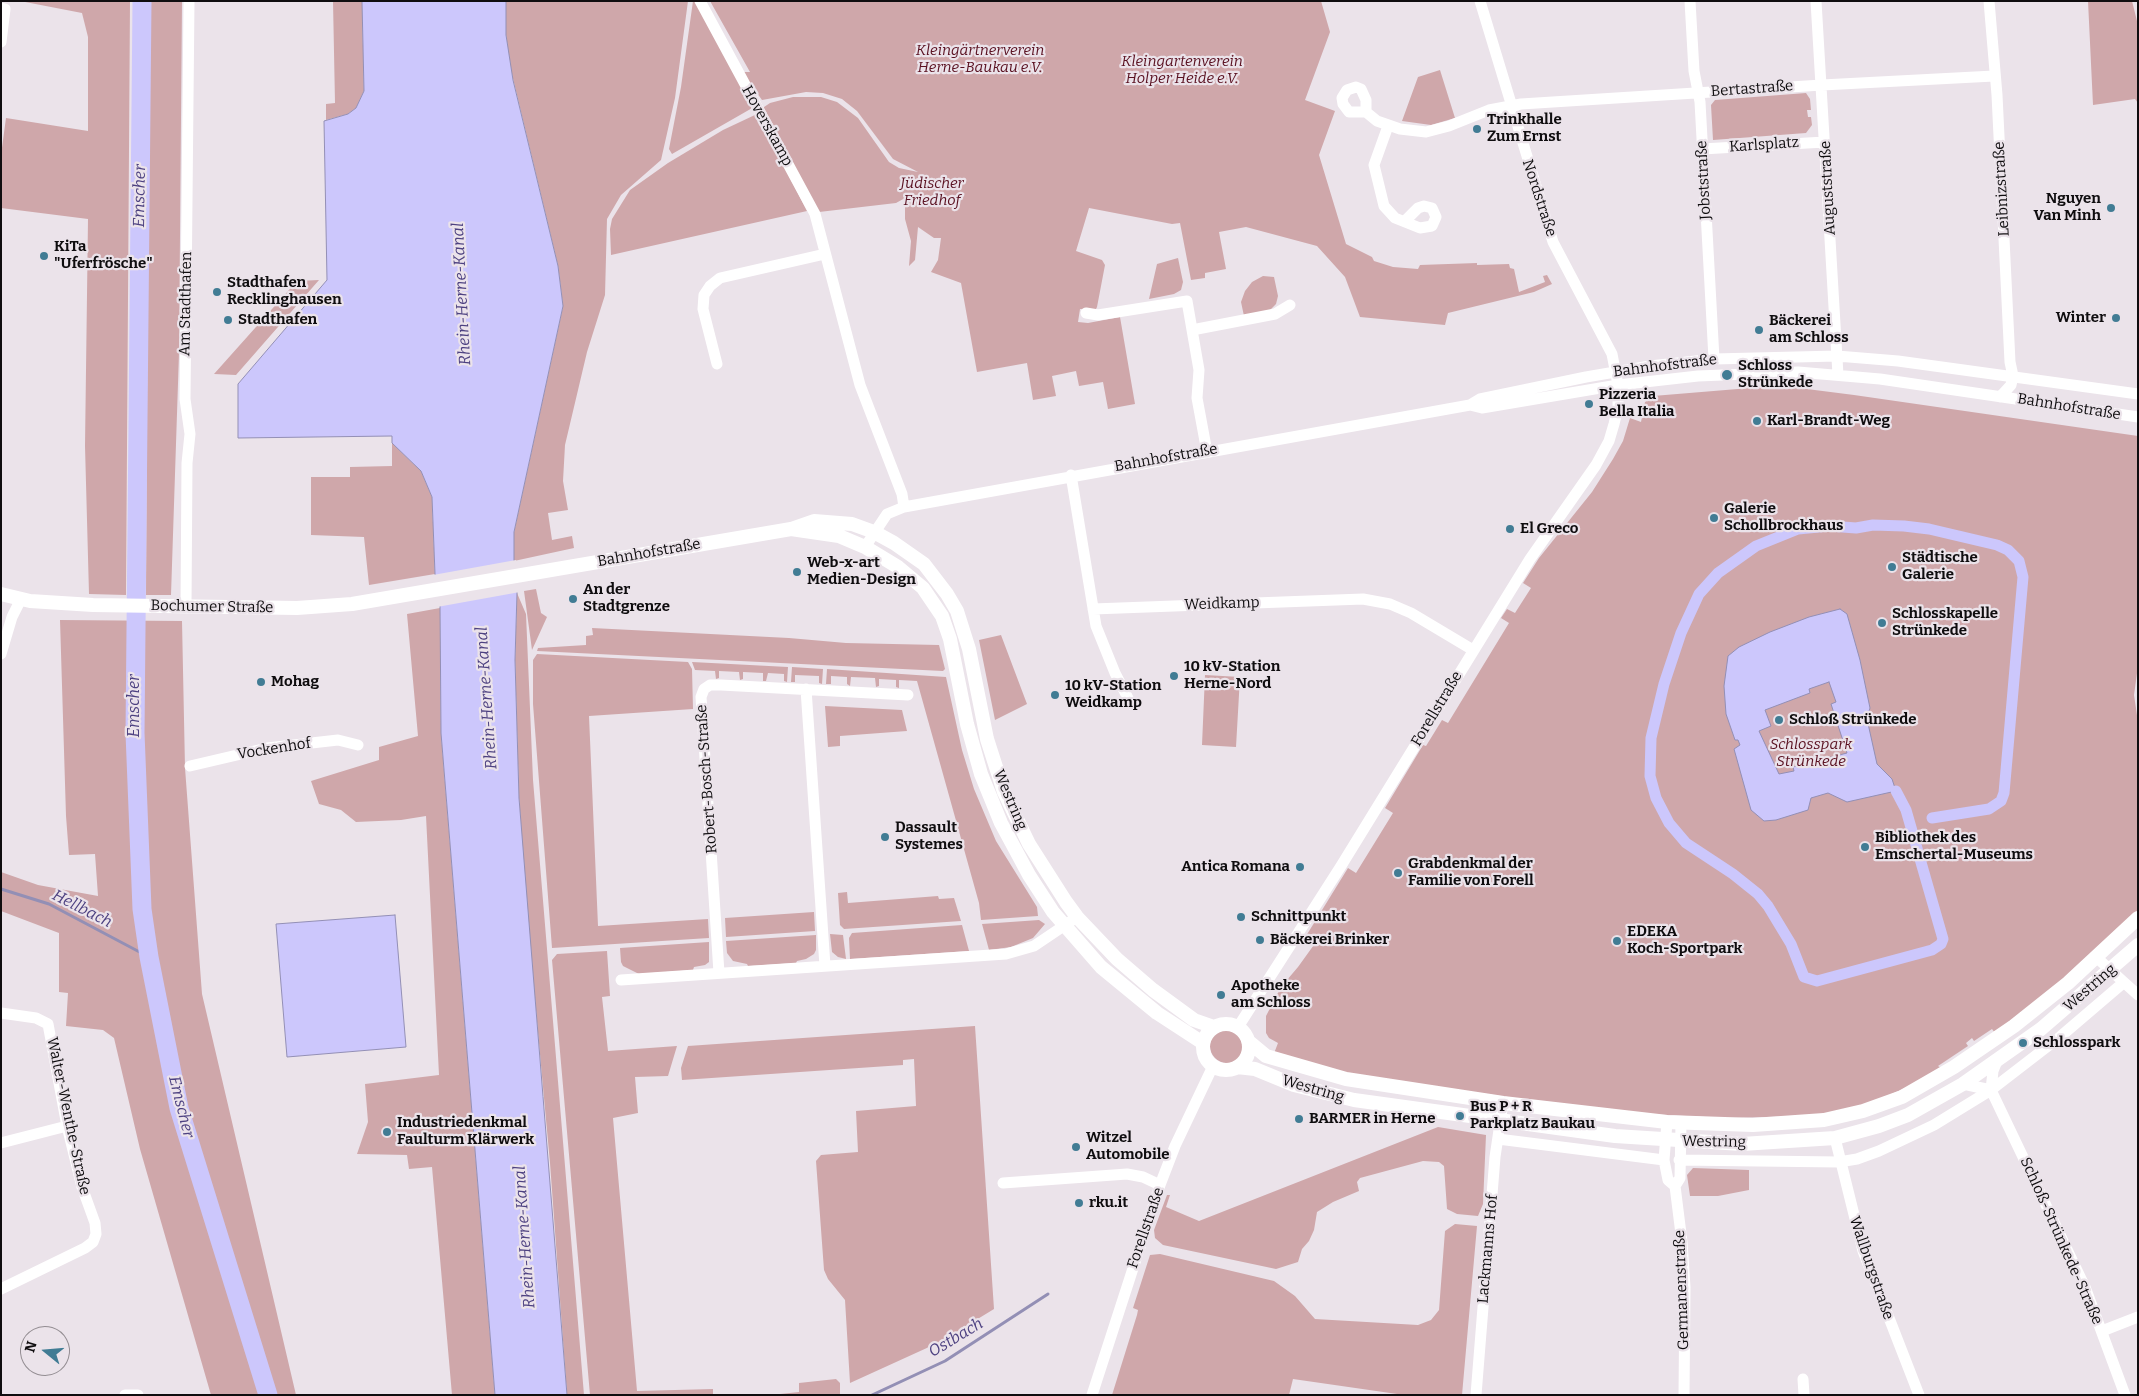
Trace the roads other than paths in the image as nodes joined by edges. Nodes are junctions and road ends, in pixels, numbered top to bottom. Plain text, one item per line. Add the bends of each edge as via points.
1 (189, 1) edge
2 (700, 1) edge
3 (1480, 1) edge
4 (1690, 1) edge
5 (1816, 1) edge
6 (1989, 1) edge
7 (3, 8) edge
8 (1, 42) edge
9 (1994, 76) junction
10 (1822, 85) junction
11 (1698, 93) junction
12 (1510, 106) junction
13 (1366, 112) dead end
14 (1388, 126) junction
15 (1825, 142) junction
16 (1702, 149) junction
17 (1406, 221) dead end
18 (825, 254) junction
19 (1290, 305) dead end
20 (1086, 314) dead end
21 (1192, 330) junction
22 (1837, 356) junction
23 (1714, 359) junction
24 (717, 364) dead end
25 (1616, 371) junction
26 (1838, 375) junction
27 (2014, 376) junction
28 (1618, 385) junction
29 (2138, 394) edge
30 (2000, 397) junction
31 (1470, 405) junction
32 (2138, 417) edge
33 (1207, 452) junction
34 (1071, 475) junction
35 (904, 507) junction
36 (791, 529) junction
37 (874, 532) junction
38 (865, 547) junction
39 (423, 592) joint
40 (1, 594) edge
41 (21, 599) junction
42 (186, 606) junction
43 (1093, 609) junction
44 (1473, 650) junction
45 (1, 654) edge
46 (806, 689) junction
47 (908, 695) dead end
48 (1131, 704) dead end
49 (358, 745) dead end
50 (190, 766) dead end
51 (1077, 917) junction
52 (2138, 918) edge
53 (1065, 927) junction
54 (2138, 945) edge
55 (2096, 957) junction
56 (825, 966) junction
57 (2111, 971) junction
58 (719, 973) junction
59 (621, 980) dead end
60 (2123, 983) junction
61 (2138, 995) edge
62 (1, 1013) edge
63 (1214, 1027) junction
64 (1238, 1027) junction
65 (1248, 1041) junction
66 (1203, 1043) junction
67 (1998, 1061) junction
68 (1212, 1066) junction
69 (1237, 1067) junction
70 (1963, 1084) junction
71 (1992, 1090) junction
72 (1503, 1103) junction
73 (1500, 1121) junction
74 (1674, 1122) junction
75 (67, 1126) junction
76 (1498, 1138) junction
77 (1834, 1138) junction
78 (1665, 1141) junction
79 (1680, 1142) junction
80 (1, 1143) edge
81 (1664, 1160) junction
82 (1679, 1160) junction
83 (1839, 1162) junction
84 (1003, 1183) dead end
85 (1160, 1186) junction
86 (1676, 1186) junction
87 (1, 1289) edge
88 (2138, 1317) edge
89 (2102, 1331) junction
90 (1803, 1379) dead end
91 (125, 1395) edge
92 (138, 1395) edge
93 (1092, 1395) edge
94 (1476, 1395) edge
95 (1684, 1395) edge
96 (1804, 1395) edge
97 (1918, 1395) edge
98 (2125, 1395) edge

1 - 42 street, Am Stadthafen via 185,399 190,434
2 - 18 street, Hoverskamp via 809,203
3 - 12 street, Nordstraße
4 - 11 street, Jobststraße
5 - 10 street, Auguststraße
6 - 9 street, Leibnizstraße
7 - 8 street
9 - 10 street, Bertastraße
9 - 27 street, Leibnizstraße via 2003,189 2010,362
10 - 11 street, Bertastraße
10 - 15 street, Auguststraße
11 - 12 street, Bertastraße
11 - 16 street, Jobststraße
12 - 14 street, Bertastraße via 1489,110 1439,130 1412,132
12 - 25 street, Nordstraße via 1553,242 1605,340
13 - 14 street, Bertastraße
14 - 17 street via 1374,165 1384,206 1395,218
15 - 16 street, Karlsplatz
15 - 22 street, Auguststraße
16 - 23 street, Jobststraße
18 - 24 street via 720,278 710,286 703,302
18 - 35 street, Hoverskamp via 860,385 902,494
19 - 21 street via 1275,314
20 - 21 street via 1098,315 1187,301
21 - 33 street via 1198,370 1197,398
22 - 23 street, Bahnhofstraße
22 - 26 street, Auguststraße
22 - 27 street, Bahnhofstraße
23 - 25 street, Bahnhofstraße
25 - 28 street, Nordstraße
25 - 31 street, Bahnhofstraße via 1480,399
26 - 28 street, Bahnhofstraße via 1738,373
26 - 30 street, Bahnhofstraße
27 - 29 street, Bahnhofstraße
27 - 30 street, Bahnhofstraße
28 - 31 street, Bahnhofstraße via 1482,408
28 - 44 street, Forellstraße via 1614,424 1596,465 1530,559
30 - 32 street, Bahnhofstraße
31 - 33 street, Bahnhofstraße
33 - 34 street, Bahnhofstraße
34 - 35 street, Bahnhofstraße
34 - 43 street
35 - 37 street, Bahnhofstraße via 887,514
36 - 37 main road, Bahnhofstraße via 803,523 827,521 852,524
36 - 38 main road via 839,536
36 - 39 main road, Bahnhofstraße
37 - 38 street, Bahnhofstraße
37 - 51 main road, Westring via 924,564 947,594 969,649 987,739 1004,792 1029,844
38 - 53 main road, Westring via 898,566 923,588 942,616 950,639 972,745 991,799 1020,861
39 - 42 main road, Bochumer Straße via 352,604 298,608
40 - 41 main road, Bochumer Straße
41 - 42 main road, Bochumer Straße via 113,606
41 - 45 street
43 - 44 street, Weidkamp via 1363,599 1390,604 1411,613
43 - 48 street via 1096,626
44 - 64 street, Forellstraße
46 - 47 street, Robert-Bosch-Straße
46 - 56 street
46 - 58 street, Robert-Bosch-Straße via 710,685 701,697
49 - 50 street, Vockenhof via 338,740 267,748
51 - 53 street
51 - 63 main road, Westring via 1117,959 1153,990 1194,1020
52 - 55 main road, Westring
53 - 56 street via 1034,946 1006,954
53 - 66 main road, Westring via 1120,984 1157,1014
54 - 57 main road, Westring
55 - 57 street
55 - 74 main road, Westring via 2014,1026 1925,1085 1888,1103 1845,1116 1800,1122 1753,1125
56 - 58 street
57 - 60 street
57 - 67 main road, Westring
58 - 59 street
60 - 61 street
60 - 71 street, Westring
62 - 75 street, Walter-Wenthe-Straße via 36,1018 48,1024
63 - 64 main road via 1226,1024
63 - 66 main road
64 - 65 main road
65 - 69 main road via 1247,1056
65 - 72 main road, Westring via 1266,1056 1346,1079
66 - 68 main road via 1205,1056
67 - 70 main road, Westring
67 - 71 street via 1993,1071
68 - 69 main road via 1224,1070
68 - 85 street, Forellstraße
69 - 73 main road, Westring via 1256,1069 1294,1084 1354,1100
70 - 71 street
70 - 77 main road, Westring via 1908,1115
71 - 83 street, Westring via 1903,1141 1857,1159
71 - 89 street, Schloß-Strünkede-Straße via 2085,1287
72 - 73 street, Lackmanns Hof
72 - 74 main road, Westring
73 - 76 street, Lackmanns Hof
73 - 78 main road, Westring
74 - 78 street, Germanenstraße
74 - 79 street, Germanenstraße
75 - 80 street
75 - 87 street, Walter-Wenthe-Straße via 82,1187 95,1223 93,1242
76 - 81 street, Westring
76 - 94 street, Lackmanns Hof
77 - 79 main road, Westring via 1742,1144
77 - 83 street, Wallburgstraße
78 - 79 main road, Westring
78 - 81 street, Germanenstraße
79 - 82 street, Germanenstraße
81 - 86 street, Germanenstraße via 1668,1180
82 - 83 street, Westring
82 - 86 street, Germanenstraße via 1680,1178
83 - 97 street, Wallburgstraße via 1863,1251
84 - 85 street via 1128,1174
85 - 93 street, Forellstraße
86 - 95 street, Germanenstraße via 1685,1287
88 - 89 street
89 - 98 street, Schloß-Strünkede-Straße
90 - 96 street
91 - 92 street

